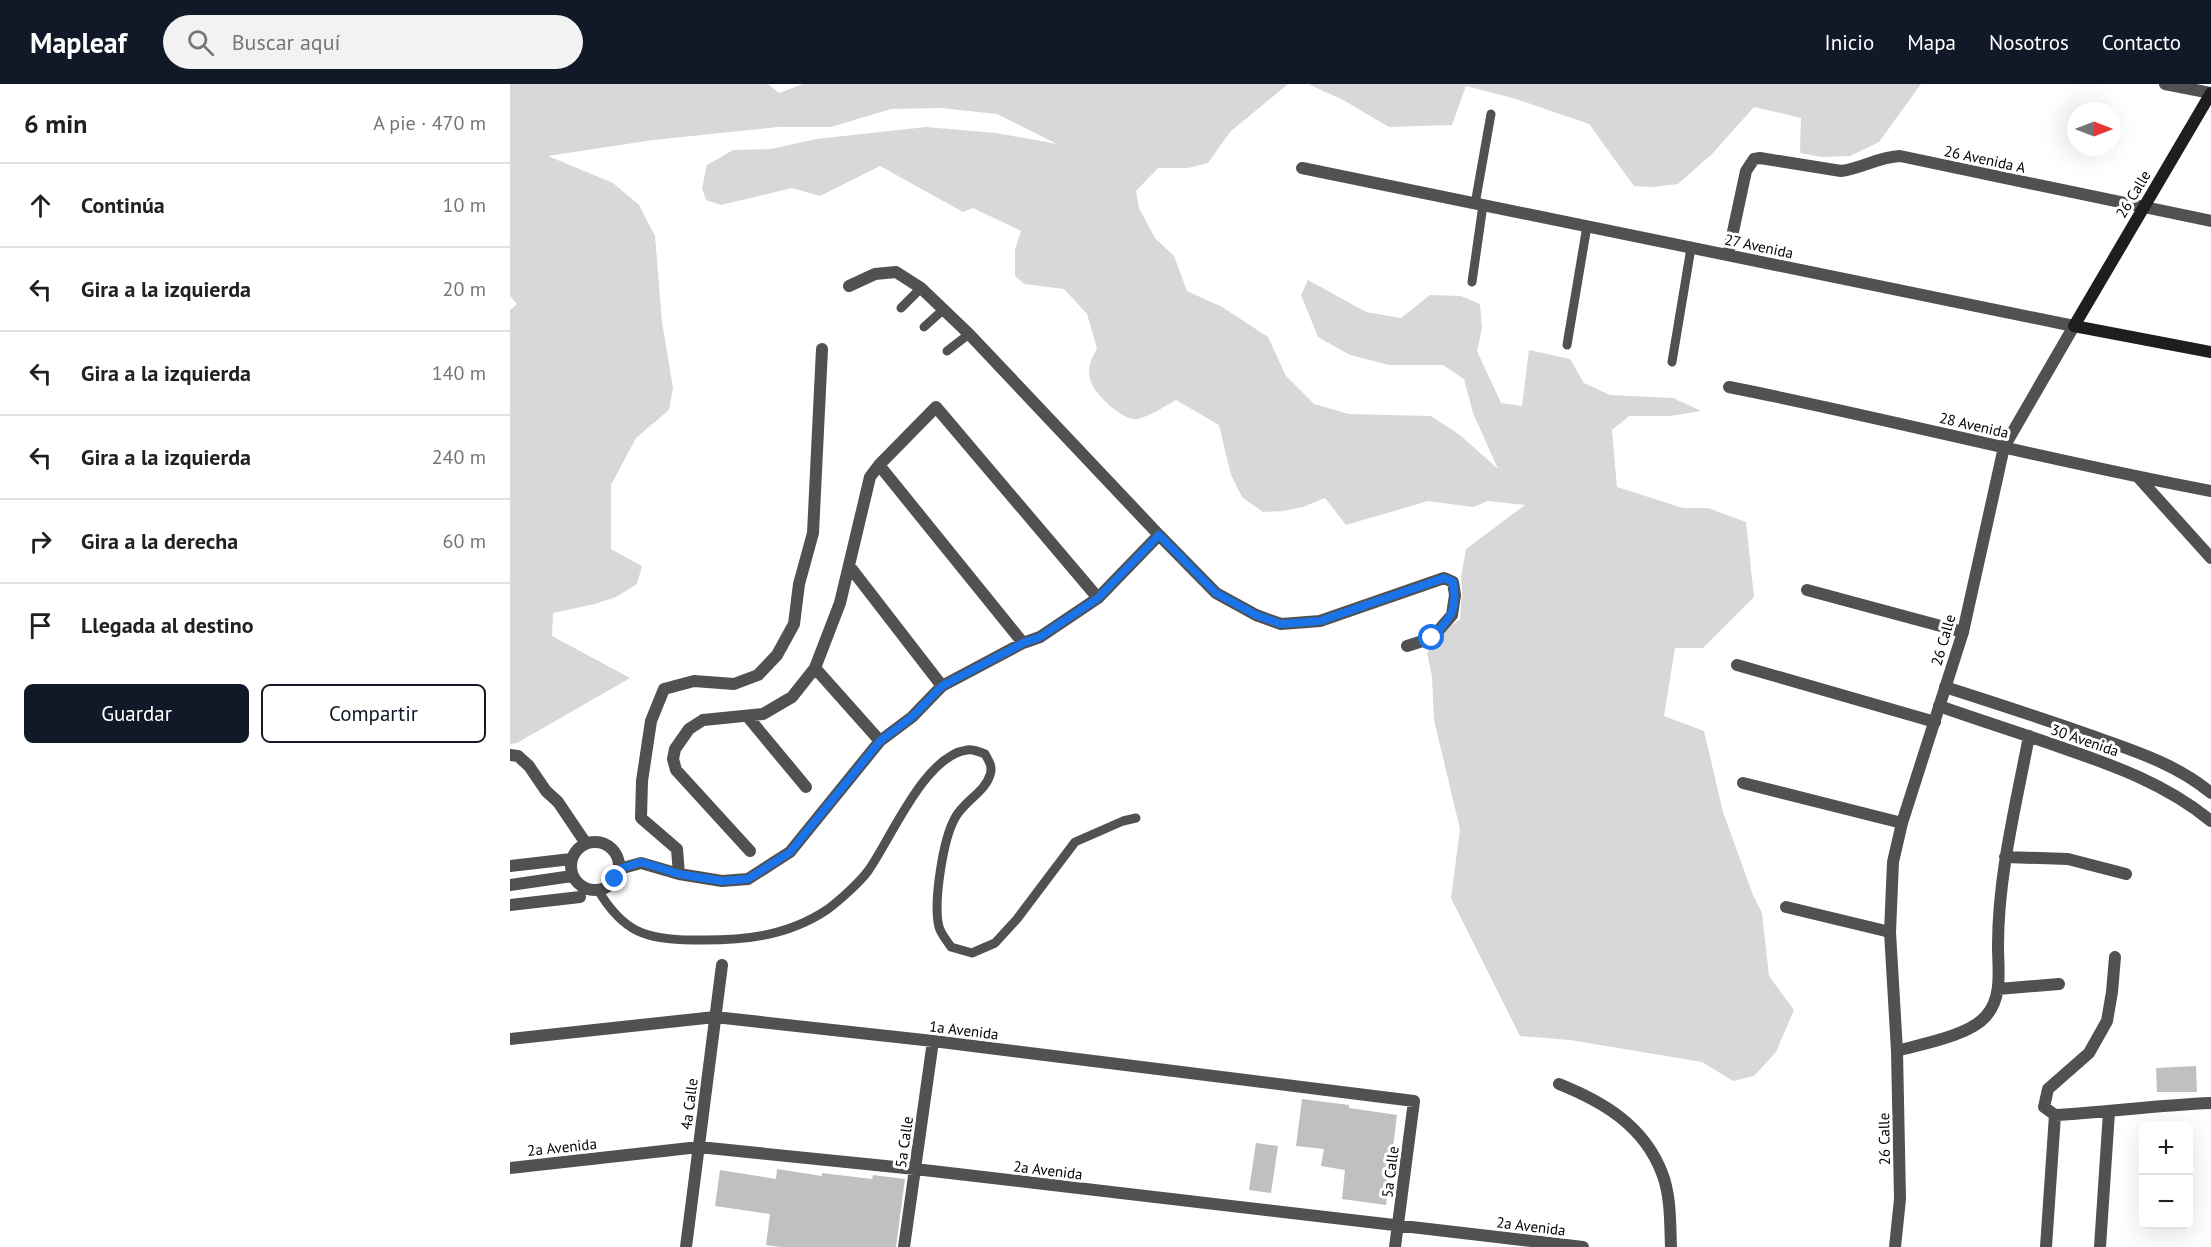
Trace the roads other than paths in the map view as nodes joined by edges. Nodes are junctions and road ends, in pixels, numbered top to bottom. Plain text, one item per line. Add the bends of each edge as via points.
1 (2165, 84) edge
2 (2211, 93) edge
3 (1491, 114) dead end
4 (1302, 168) dead end
5 (1479, 205) junction
6 (2142, 208) junction
7 (2211, 221) edge
8 (1587, 226) junction
9 (1691, 248) junction
10 (1728, 255) junction
11 (1472, 282) dead end
12 (849, 286) dead end
13 (921, 288) junction
14 (901, 308) dead end
15 (945, 309) junction
16 (2074, 326) junction
17 (924, 327) dead end
18 (969, 334) junction
19 (1567, 345) dead end
20 (822, 348) dead end
21 (947, 351) dead end
22 (2211, 352) edge
23 (1672, 362) dead end
24 (1729, 387) dead end
25 (2004, 447) junction
26 (879, 465) junction
27 (2138, 477) junction
28 (2211, 490) edge
29 (1159, 535) junction
30 (2211, 558) edge
31 (850, 567) junction
32 (1807, 590) dead end
33 (1098, 598) junction
34 (1963, 632) junction
35 (1023, 643) junction
36 (1407, 646) dead end
37 (1737, 665) dead end
38 (815, 668) junction
39 (942, 686) junction
40 (1945, 687) junction
41 (1939, 706) junction
42 (747, 716) junction
43 (1935, 722) junction
44 (2029, 736) junction
45 (880, 741) junction
46 (510, 755) edge
47 (1743, 783) dead end
48 (806, 787) dead end
49 (2211, 792) edge
50 (1136, 818) dead end
51 (2211, 821) edge
52 (1902, 823) junction
53 (585, 842) junction
54 (750, 851) dead end
55 (2005, 857) junction
56 (571, 859) junction
57 (510, 866) edge
58 (619, 869) junction
59 (679, 874) junction
60 (2126, 874) dead end
61 (572, 876) junction
62 (510, 885) edge
63 (598, 890) junction
64 (580, 897) dead end
65 (510, 905) edge
66 (1786, 908) dead end
67 (1890, 932) junction
68 (2115, 957) dead end
69 (722, 965) dead end
70 (2059, 984) dead end
71 (1998, 989) junction
72 (715, 1017) junction
73 (510, 1039) edge
74 (933, 1041) junction
75 (1897, 1051) junction
76 (1559, 1084) dead end
77 (1414, 1101) joint
78 (2211, 1103) edge
79 (2109, 1112) junction
80 (2055, 1115) junction
81 (699, 1147) junction
82 (510, 1168) edge
83 (915, 1169) junction
84 (1398, 1225) junction
85 (686, 1247) edge
86 (904, 1247) edge
87 (1395, 1247) edge
88 (1583, 1247) edge
89 (1671, 1247) edge
90 (1895, 1247) edge
91 (2046, 1247) edge
92 (2100, 1247) edge

1 - 2 street
2 - 6 main road, 26 Calle
3 - 5 lane
4 - 5 street, 27 Avenida
5 - 8 street, 27 Avenida
5 - 11 lane
6 - 7 street, 26 Avenida A
6 - 10 street, 26 Avenida A via 1900,156 1883,157 1841,171 1760,158 1754,159 1746,171
6 - 16 main road, 26 Calle
8 - 9 street, 27 Avenida
8 - 19 lane
9 - 10 street, 27 Avenida
9 - 23 lane
10 - 16 street, 27 Avenida
12 - 13 street via 875,274 896,272
13 - 14 lane
13 - 15 street
15 - 17 lane
15 - 18 street
16 - 22 main road, 27 Avenida
16 - 25 street, 26 Calle
18 - 21 lane
18 - 29 street
20 - 59 street via 813,533 799,584 794,624 777,655 758,675 734,684 694,681 664,689 651,721 641,818 677,849
24 - 25 street, 28 Avenida
25 - 27 street, 28 Avenida
25 - 34 street, 26 Calle
26 - 31 street via 870,477
26 - 33 street via 936,407
26 - 35 street
27 - 28 street, 28 Avenida
27 - 30 street
29 - 33 street
29 - 36 street via 1216,593 1281,624 1320,621 1444,578 1453,582 1452,615 1432,638
31 - 38 street
31 - 39 street
32 - 34 street
33 - 35 street via 1040,637
34 - 40 street, 26 Calle
35 - 39 street
37 - 43 street
38 - 42 street via 792,697 763,714
38 - 45 street
39 - 45 street via 912,717
40 - 41 street, 26 Calle
40 - 49 street, 30 Avenida via 2148,756
41 - 43 street, 26 Calle
41 - 44 street, 30 Avenida
42 - 48 street
42 - 54 street via 696,724 675,749 673,759 676,770
43 - 52 street, 26 Calle
44 - 51 street, 30 Avenida via 2156,783
44 - 55 street
45 - 59 street via 790,852 748,879 722,881
46 - 53 street via 518,756 529,766
47 - 52 street
50 - 63 lane via 1075,842 995,943 972,953 951,947 939,928 937,902 946,844 955,818 991,775 991,763 985,754 968,749 951,756 915,791 867,872 829,908 792,929 735,941 661,940 630,928 607,906
52 - 67 street, 26 Calle via 1893,862
53 - 56 street
53 - 58 street via 604,843 613,849
55 - 60 street via 2068,859
55 - 71 street
56 - 57 street
56 - 61 street
58 - 59 street via 641,862
58 - 63 street via 608,887
61 - 62 street
61 - 63 street via 588,890
64 - 65 street
66 - 67 street
67 - 75 street, 26 Calle
68 - 80 street via 2107,1021 2089,1053 2048,1089 2044,1107
69 - 72 street, 4a Calle
70 - 71 street
71 - 75 street via 1992,1008 1975,1025
72 - 73 street, 1a Avenida
72 - 74 street, 1a Avenida
72 - 81 street, 4a Calle
74 - 77 street, 1a Avenida
74 - 83 street, 5a Calle
75 - 90 street, 26 Calle via 1900,1199
76 - 89 street via 1607,1106 1649,1148 1662,1173 1669,1203
77 - 84 street, 5a Calle
78 - 79 street
79 - 80 street
79 - 92 street
80 - 91 street
81 - 82 street, 2a Avenida
81 - 83 street, 2a Avenida
81 - 85 street, 4a Calle
83 - 84 street, 2a Avenida
83 - 86 street, 5a Calle
84 - 87 street, 5a Calle
84 - 88 street, 2a Avenida

